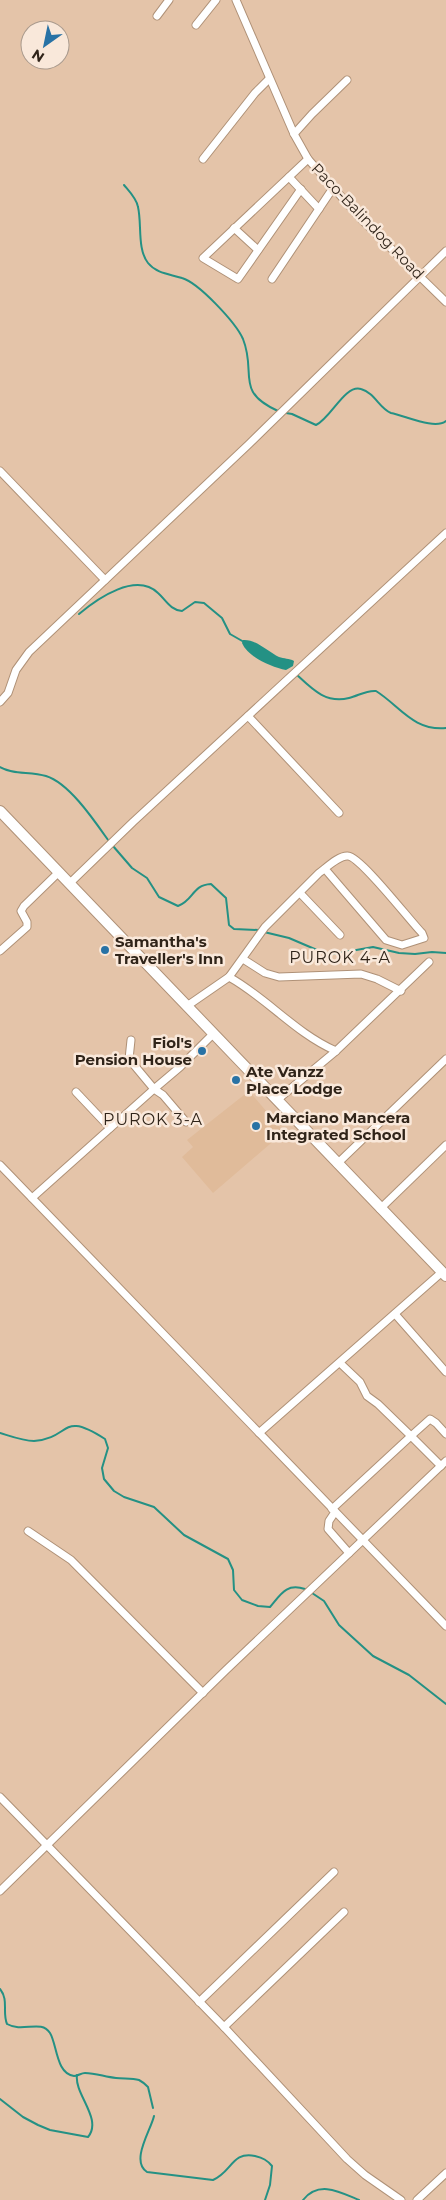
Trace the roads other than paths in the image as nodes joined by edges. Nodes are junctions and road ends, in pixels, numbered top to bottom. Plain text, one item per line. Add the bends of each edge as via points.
1 (170, 0) edge
2 (216, 0) edge
3 (236, 0) edge
4 (157, 16) dead end
5 (196, 25) dead end
6 (269, 79) junction
7 (347, 80) dead end
8 (294, 134) junction
9 (203, 159) dead end
10 (308, 159) junction
11 (290, 177) junction
12 (333, 188) junction
13 (301, 189) junction
14 (319, 209) junction
15 (234, 228) junction
16 (258, 250) junction
17 (446, 251) edge
18 (421, 276) junction
19 (272, 279) dead end
20 (446, 302) edge
21 (0, 471) edge
22 (446, 533) edge
23 (105, 580) junction
24 (0, 702) edge
25 (248, 716) junction
26 (0, 811) edge
27 (340, 813) dead end
28 (325, 869) junction
29 (59, 872) junction
30 (70, 883) junction
31 (300, 893) junction
32 (340, 935) dead end
33 (0, 951) edge
34 (243, 959) junction
35 (429, 962) dead end
36 (229, 977) junction
37 (401, 991) junction
38 (187, 1006) junction
39 (214, 1034) junction
40 (131, 1040) dead end
41 (336, 1051) junction
42 (446, 1058) edge
43 (154, 1088) junction
44 (76, 1092) dead end
45 (278, 1100) junction
46 (186, 1122) dead end
47 (110, 1128) junction
48 (446, 1145) edge
49 (338, 1164) junction
50 (0, 1165) edge
51 (32, 1198) junction
52 (380, 1209) junction
53 (444, 1274) edge
54 (395, 1314) junction
55 (340, 1363) junction
56 (446, 1372) edge
57 (259, 1433) junction
58 (446, 1434) edge
59 (410, 1436) junction
60 (443, 1463) edge
61 (333, 1511) junction
62 (28, 1531) dead end
63 (363, 1541) junction
64 (349, 1553) junction
65 (446, 1626) edge
66 (204, 1693) junction
67 (0, 1797) edge
68 (48, 1845) junction
69 (334, 1872) dead end
70 (0, 1891) edge
71 (344, 1912) dead end
72 (199, 2002) junction
73 (224, 2027) junction
74 (446, 2173) edge
75 (400, 2200) edge
76 (417, 2200) edge

1 - 4 street
2 - 5 street
3 - 6 street, Paco-Balindog Road
6 - 8 street, Paco-Balindog Road
6 - 9 street
7 - 8 street
8 - 10 street, Paco-Balindog Road
10 - 11 street
10 - 12 street, Paco-Balindog Road
11 - 13 street
11 - 15 street
12 - 14 street
12 - 18 street, Paco-Balindog Road
13 - 14 street
13 - 16 street
14 - 19 street
15 - 16 street
15 - 16 street via 203,258 238,279
17 - 18 street
18 - 20 street, Paco-Balindog Road
18 - 23 street
21 - 23 street
22 - 25 street
23 - 24 street via 29,652
25 - 27 street
25 - 30 street
26 - 29 highway
28 - 28 street via 386,940 402,945 424,938 370,873 354,859 345,856
28 - 31 street
29 - 30 highway
29 - 33 street via 24,906 21,911 27,927
30 - 38 highway
31 - 32 street
31 - 34 street via 257,937
34 - 36 street
34 - 37 street via 265,973 279,977 361,974
35 - 37 street
36 - 38 street
36 - 41 street via 262,998 301,1031
37 - 41 street
38 - 39 highway
39 - 43 street
39 - 45 highway
40 - 43 street via 129,1059
41 - 45 street
42 - 49 street
43 - 46 street
43 - 47 street
44 - 47 street
45 - 49 highway
47 - 51 street
48 - 52 street
49 - 52 highway
50 - 51 street
51 - 57 street
52 - 53 highway
53 - 54 street
54 - 55 street
54 - 56 street
55 - 57 street
55 - 59 street via 360,1382 367,1396
57 - 61 street
58 - 59 street via 430,1419
59 - 60 street
59 - 61 street
60 - 63 street
61 - 63 street
61 - 64 street via 328,1529
62 - 66 street via 72,1560
63 - 64 street
63 - 65 street
64 - 66 street
66 - 68 street
67 - 68 street
68 - 70 street
68 - 72 street
69 - 72 street
71 - 73 street
72 - 73 street
73 - 75 street via 347,2159
74 - 76 street

